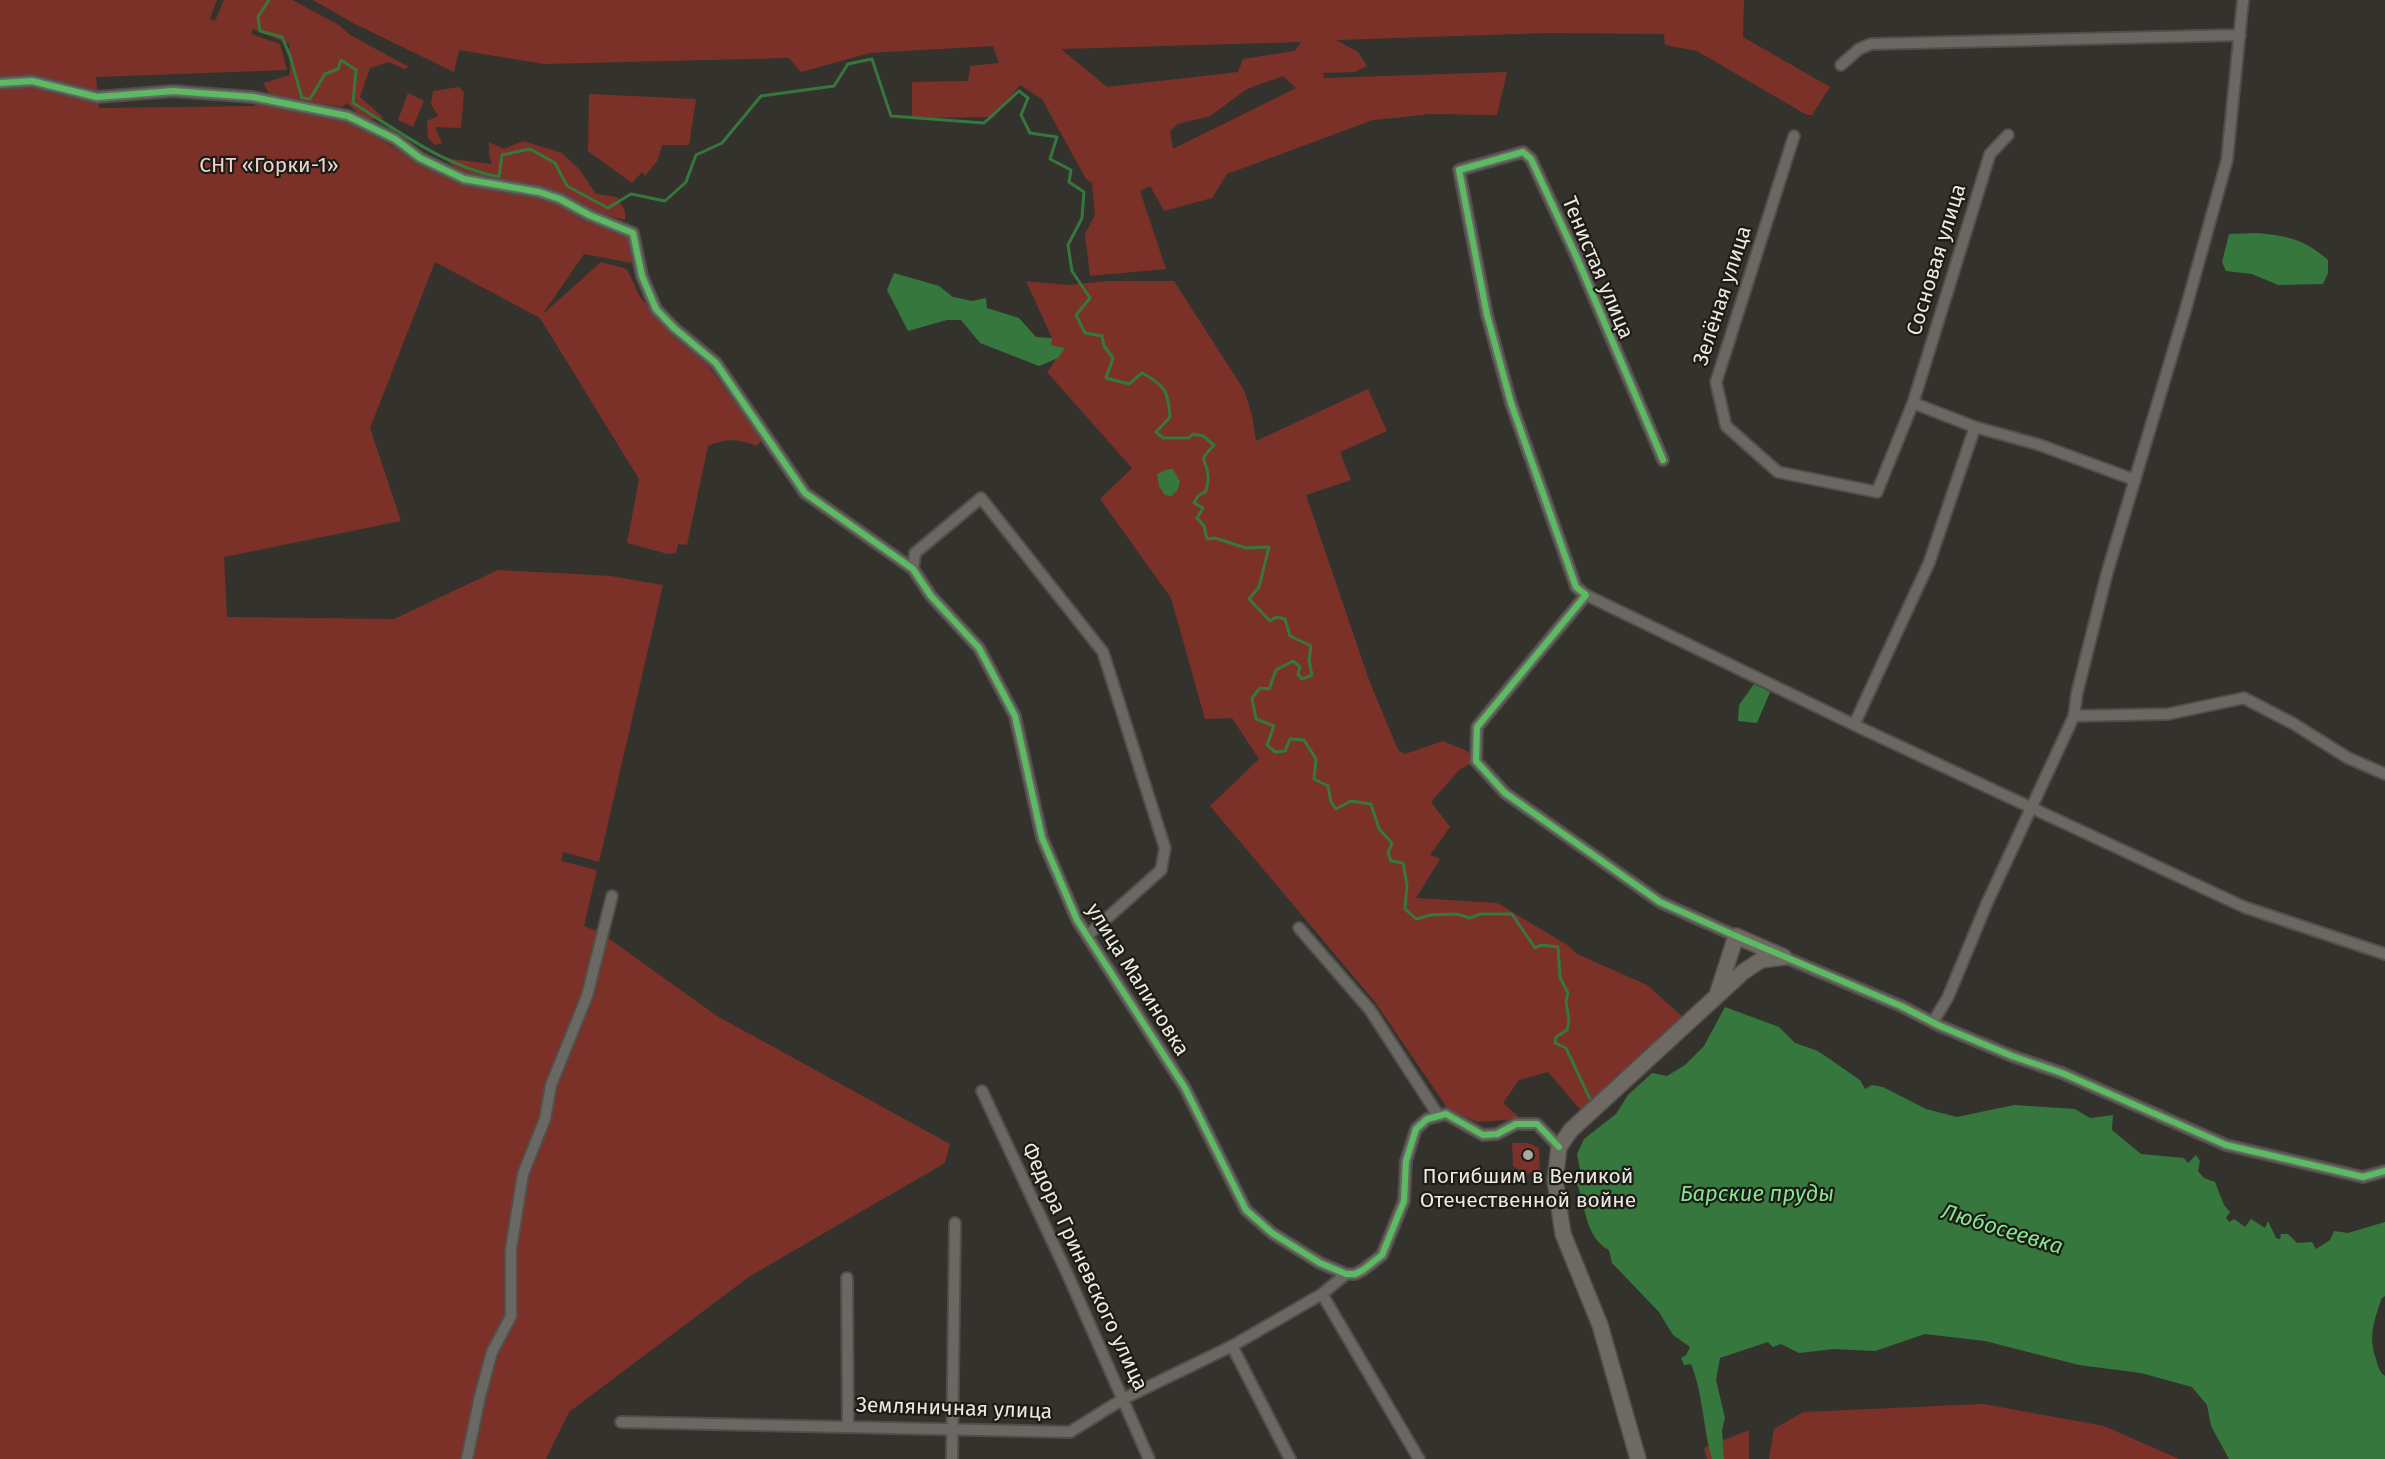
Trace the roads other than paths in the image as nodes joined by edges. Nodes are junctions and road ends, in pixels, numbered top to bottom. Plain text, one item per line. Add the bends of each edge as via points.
1 (2243, 0) edge
2 (2240, 35) junction
3 (1841, 65) dead end
4 (0, 83) edge
5 (2008, 135) dead end
6 (1794, 136) dead end
7 (1913, 402) junction
8 (1976, 427) junction
9 (1663, 460) dead end
10 (2135, 480) junction
11 (913, 569) junction
12 (1586, 596) junction
13 (2074, 716) junction
14 (1854, 725) junction
15 (2385, 774) edge
16 (2030, 808) junction
17 (612, 896) dead end
18 (1299, 928) dead end
19 (1087, 936) junction
20 (1736, 936) junction
21 (1760, 953) junction
22 (2385, 954) edge
23 (1784, 957) joint
24 (1718, 992) junction
25 (1933, 1022) junction
26 (982, 1091) dead end
27 (1438, 1115) junction
28 (1559, 1147) junction
29 (2385, 1171) edge
30 (955, 1222) dead end
31 (1346, 1274) junction
32 (847, 1278) dead end
33 (1322, 1294) junction
34 (1232, 1346) junction
35 (1123, 1399) junction
36 (621, 1422) dead end
37 (848, 1426) junction
38 (952, 1429) junction
39 (467, 1459) edge
40 (952, 1459) edge
41 (1149, 1459) edge
42 (1290, 1459) edge
43 (1419, 1459) edge
44 (1638, 1459) edge

1 - 2 street
2 - 3 street via 1871,44
2 - 10 street via 2227,160
4 - 11 street, улица Малиновка via 32,81 97,97 173,91 253,97 348,116 464,179 539,192 633,232 642,276 656,309 716,363 805,493
5 - 7 street, Сосновая улица via 1990,154
6 - 7 street, Зелёная улица via 1716,382 1726,426 1778,472 1877,492
7 - 8 street
8 - 10 street via 2040,445
8 - 14 street via 1929,563
9 - 12 street, Тенистая улица via 1531,159 1523,152 1459,170 1487,315 1511,403 1576,587
10 - 13 street via 2107,573
11 - 19 street, улица Малиновка via 979,648 1015,716 1042,838
11 - 19 street via 915,553 981,498 1103,652 1165,848 1161,870
12 - 14 street
12 - 20 street via 1477,727 1476,761 1505,794 1660,902
13 - 15 street via 2168,714 2244,698 2348,758
13 - 16 street
14 - 16 street
16 - 22 street via 2244,907
16 - 25 street via 1948,997
17 - 39 street via 587,996 550,1085 544,1119 523,1174 511,1249 510,1316 492,1352
18 - 27 street via 1370,1010
19 - 31 street, улица Малиновка via 1185,1089 1246,1210 1272,1233
20 - 21 street
20 - 24 street
21 - 23 street
21 - 24 street
23 - 25 street
24 - 28 street via 1571,1130
25 - 29 street via 2226,1145 2363,1177
26 - 35 street, Федора Гриневского улица
27 - 28 street via 1446,1114 1483,1135 1497,1134 1516,1124 1537,1124
27 - 31 street, Земляничная улица via 1416,1129 1406,1161 1404,1201 1382,1255 1363,1270
28 - 44 street via 1555,1180 1563,1234 1600,1325
30 - 38 street
31 - 33 street, Земляничная улица
32 - 37 street
33 - 34 street, Земляничная улица
33 - 43 street
34 - 35 street, Земляничная улица
34 - 42 street
35 - 38 street, Земляничная улица via 1070,1432
35 - 41 street, Федора Гриневского улица
36 - 37 street, Земляничная улица
37 - 38 street, Земляничная улица
38 - 40 street

